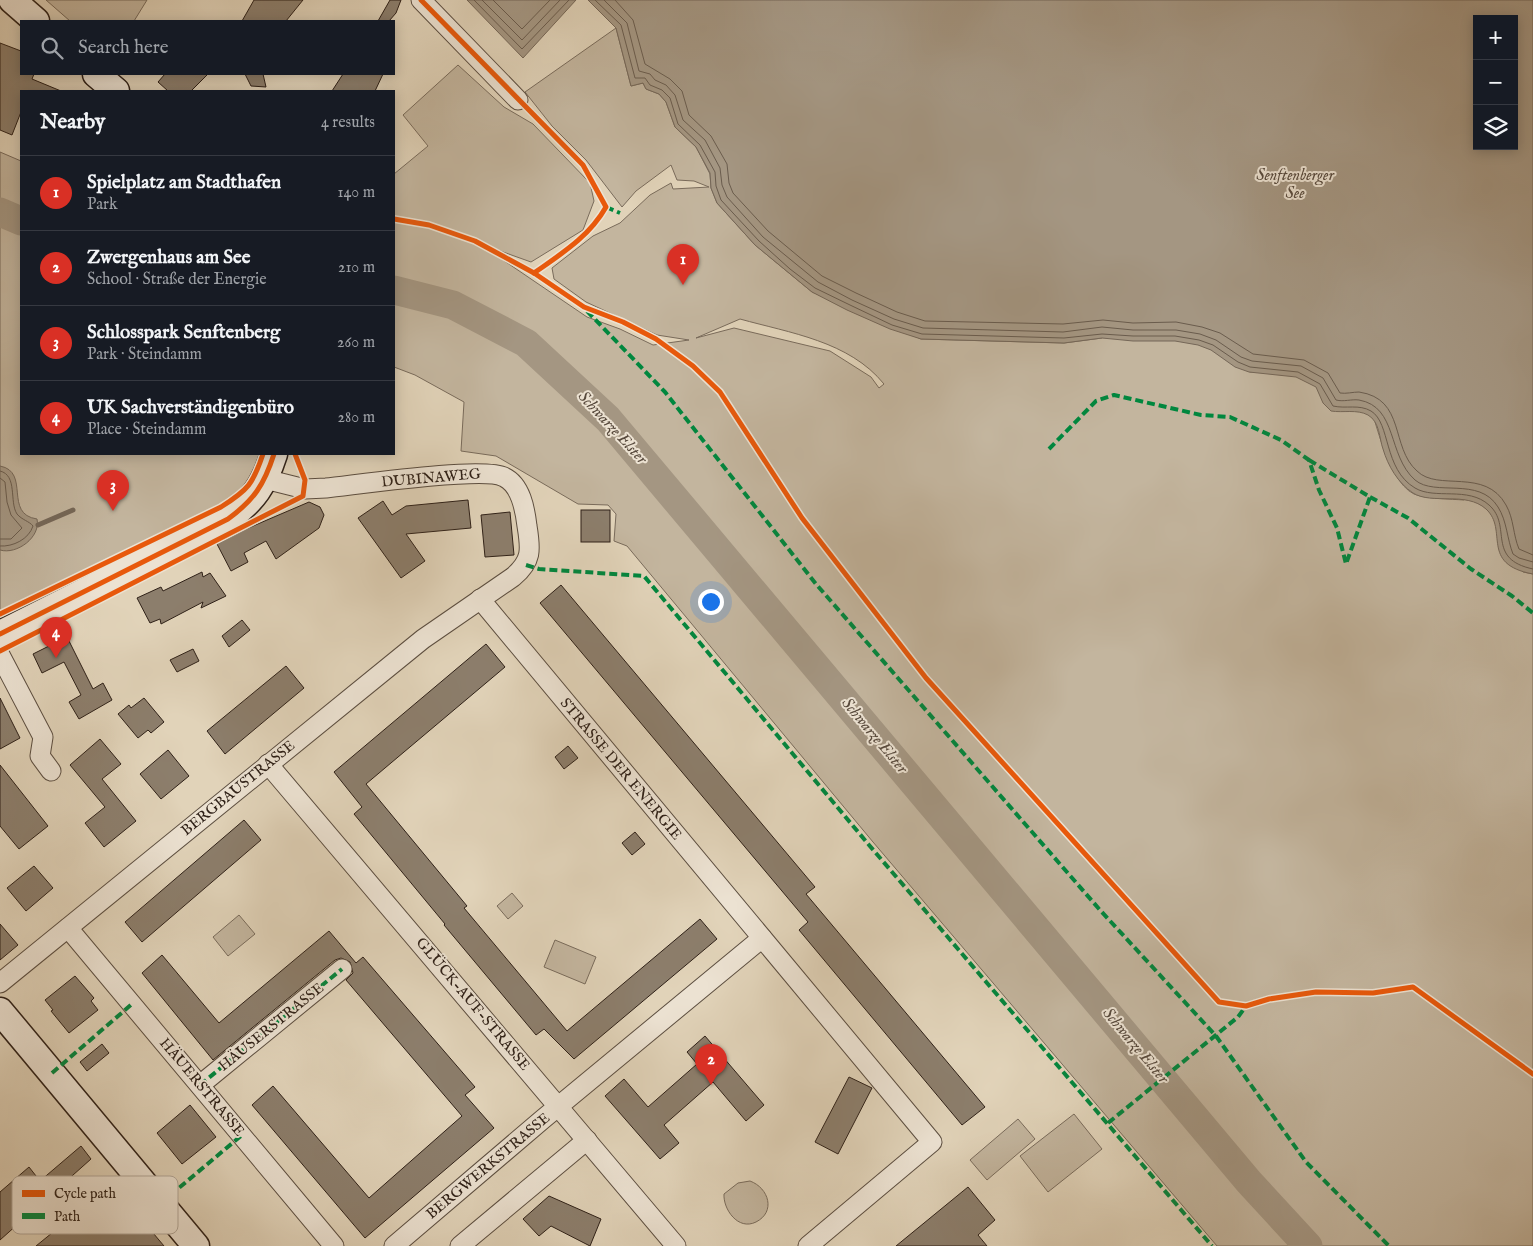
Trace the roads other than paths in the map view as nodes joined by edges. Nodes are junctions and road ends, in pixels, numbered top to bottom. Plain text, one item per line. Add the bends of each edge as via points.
1 (12, 0) edge
2 (421, 0) edge
3 (35, 20) edge
4 (97, 75) edge
5 (115, 90) edge
6 (518, 100) dead end
7 (274, 455) edge
8 (265, 479) junction
9 (480, 599) junction
10 (0, 634) edge
11 (0, 655) edge
12 (268, 764) junction
13 (51, 771) dead end
14 (68, 928) junction
15 (762, 938) junction
16 (342, 969) dead end
17 (0, 983) edge
18 (0, 1011) edge
19 (200, 1085) junction
20 (559, 1106) junction
21 (587, 1140) junction
22 (138, 1176) edge
23 (178, 1224) edge
24 (196, 1246) edge
25 (334, 1246) edge
26 (394, 1246) edge
27 (460, 1246) edge
28 (676, 1246) edge
29 (808, 1246) edge

1 - 3 street
2 - 6 street
4 - 5 street
7 - 8 street
8 - 9 street, DUBINAWEG via 305,489 460,474 488,473 505,477 519,494 524,508 530,555 520,571
8 - 10 street via 248,504 228,519
9 - 12 street, BERGBAUSTRASSE via 423,638
9 - 15 street, STRASSE DER ENERGIE
11 - 13 street via 43,736 40,756
12 - 14 street, BERGBAUSTRASSE
12 - 20 street, GLÜCK-AUF-STRASSE
14 - 17 street, BERGBAUSTRASSE
14 - 19 street, HÄUERSTRASSE
15 - 20 street
15 - 29 street, STRASSE DER ENERGIE via 932,1142
16 - 19 street, HÄUSERSTRASSE
18 - 22 street
19 - 25 street, HÄUERSTRASSE
20 - 21 street, GLÜCK-AUF-STRASSE
20 - 26 street, BERGWERKSTRASSE
21 - 27 street
21 - 28 street, GLÜCK-AUF-STRASSE
23 - 24 street

